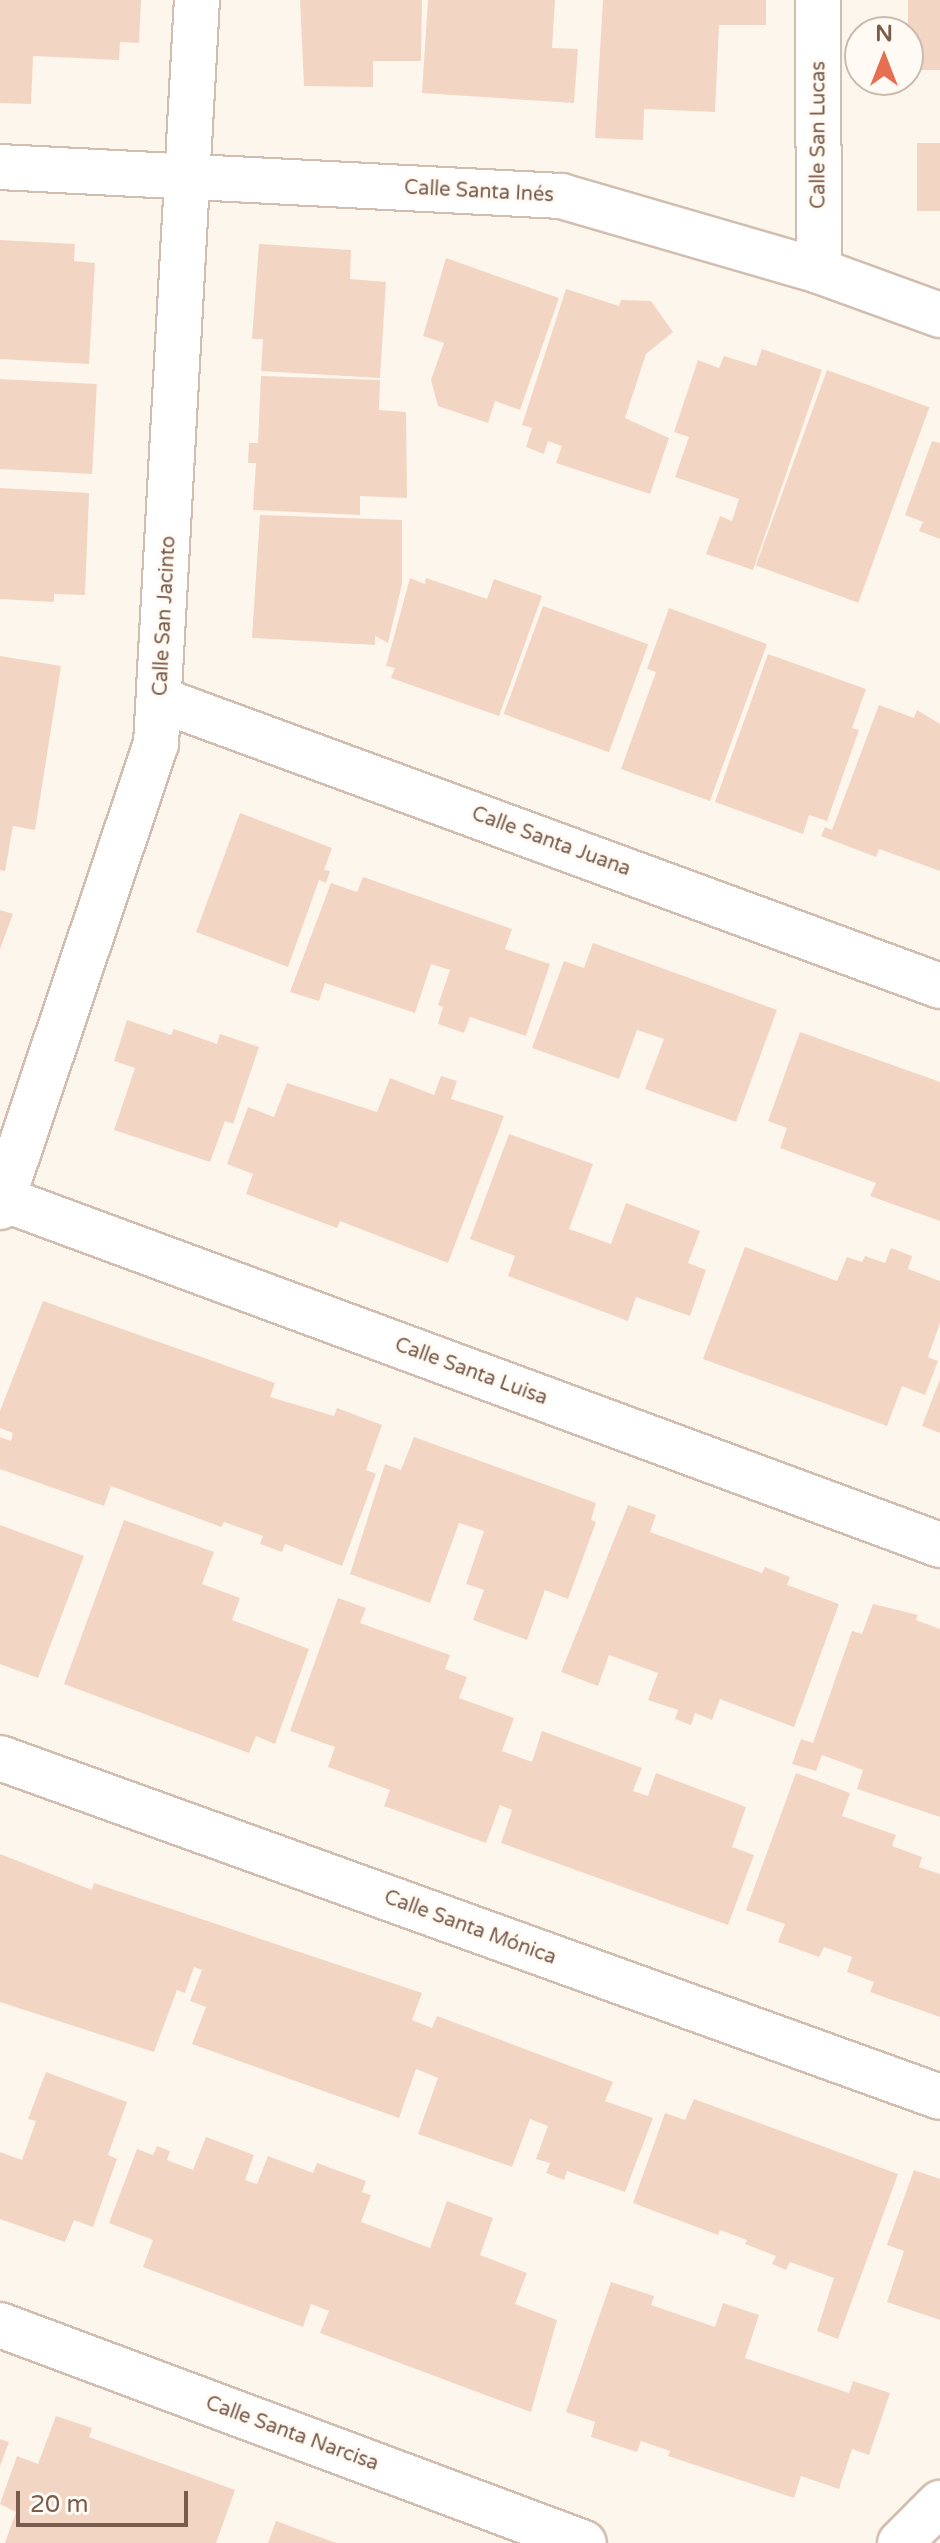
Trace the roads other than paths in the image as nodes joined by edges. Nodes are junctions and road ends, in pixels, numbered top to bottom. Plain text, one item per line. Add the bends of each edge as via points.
1 (197, 0) edge
2 (818, 0) edge
3 (0, 167) edge
4 (188, 178) junction
5 (819, 271) junction
6 (940, 315) edge
7 (161, 700) junction
8 (940, 986) edge
9 (1, 1203) edge
10 (940, 1545) edge
11 (0, 1758) edge
12 (940, 2097) edge
13 (0, 2325) edge
14 (940, 2503) edge
15 (584, 2543) edge
16 (900, 2543) edge

1 - 4 street, Calle San Jacinto
2 - 5 street, Calle San Lucas
3 - 4 street, Calle Santa Inés
4 - 5 street, Calle Santa Inés via 561,196
4 - 7 street, Calle San Jacinto
5 - 6 street, Calle Santa Inés
7 - 8 street, Calle Santa Juana
7 - 9 street, Calle San Jacinto via 156,744
9 - 10 street, Calle Santa Luisa
11 - 12 street, Calle Santa Mónica
13 - 15 street, Calle Santa Narcisa
14 - 16 street

